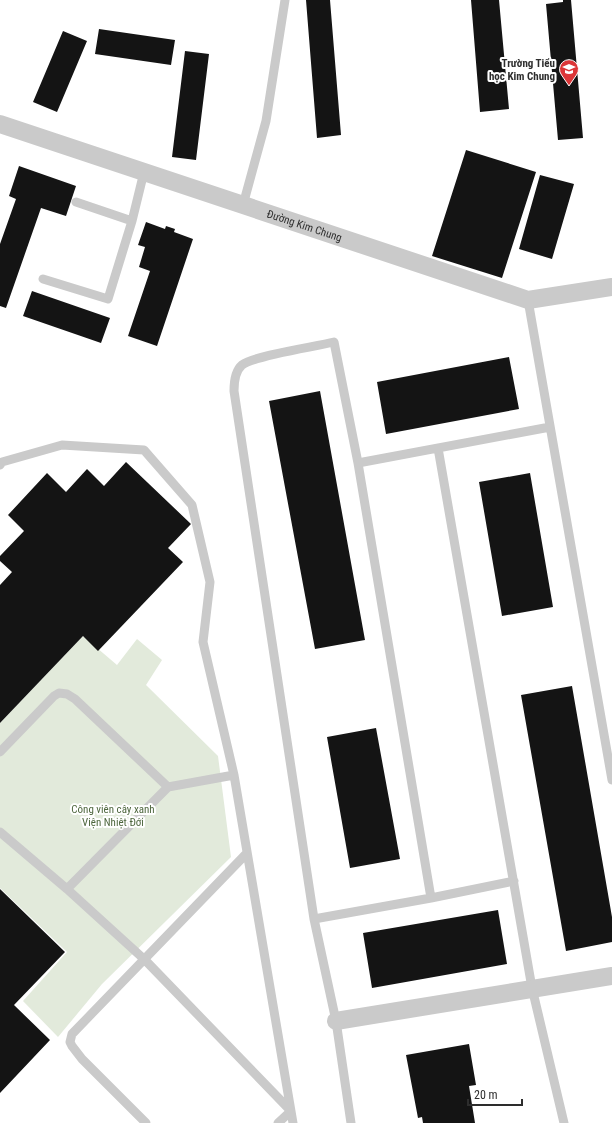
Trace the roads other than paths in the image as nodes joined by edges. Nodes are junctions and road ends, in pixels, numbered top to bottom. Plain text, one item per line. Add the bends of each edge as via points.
1 (285, 0) edge
2 (0, 124) edge
3 (144, 172) junction
4 (76, 202) dead end
5 (243, 205) junction
6 (132, 221) junction
7 (44, 279) dead end
8 (612, 287) edge
9 (528, 300) junction
10 (550, 427) junction
11 (438, 448) junction
12 (358, 463) junction
13 (0, 465) edge
14 (0, 752) edge
15 (234, 774) junction
16 (612, 780) edge
17 (168, 787) junction
18 (0, 832) edge
19 (247, 853) junction
20 (514, 881) junction
21 (67, 889) junction
22 (431, 898) junction
23 (314, 919) junction
24 (145, 960) junction
25 (612, 976) edge
26 (532, 988) junction
27 (336, 1021) junction
28 (291, 1111) junction
29 (146, 1123) edge
30 (278, 1123) edge
31 (293, 1123) edge
32 (350, 1123) edge
33 (564, 1123) edge

1 - 5 lane via 266,121
2 - 3 street, Đường Kim Chung
3 - 5 street, Đường Kim Chung
3 - 6 lane
4 - 6 lane
5 - 9 street, Đường Kim Chung
6 - 7 lane via 108,299
8 - 9 street, Đường Kim Chung
9 - 10 lane
10 - 11 lane
10 - 16 lane
11 - 12 lane
11 - 20 lane
12 - 22 lane
12 - 23 lane via 334,342 257,359 242,366 234,379 234,391
13 - 15 lane via 2,462 62,445 144,450 192,505 210,582 203,642
14 - 17 lane via 54,696 59,693 67,694
15 - 17 lane
15 - 19 lane
17 - 21 lane
18 - 21 lane
19 - 24 lane
19 - 28 lane
20 - 22 lane
20 - 26 lane
21 - 24 lane
22 - 23 lane
23 - 27 lane
24 - 28 lane
24 - 29 lane via 72,1034 70,1042 82,1059
25 - 26 street
26 - 27 street
26 - 33 lane
27 - 32 lane
28 - 30 lane
28 - 31 lane

